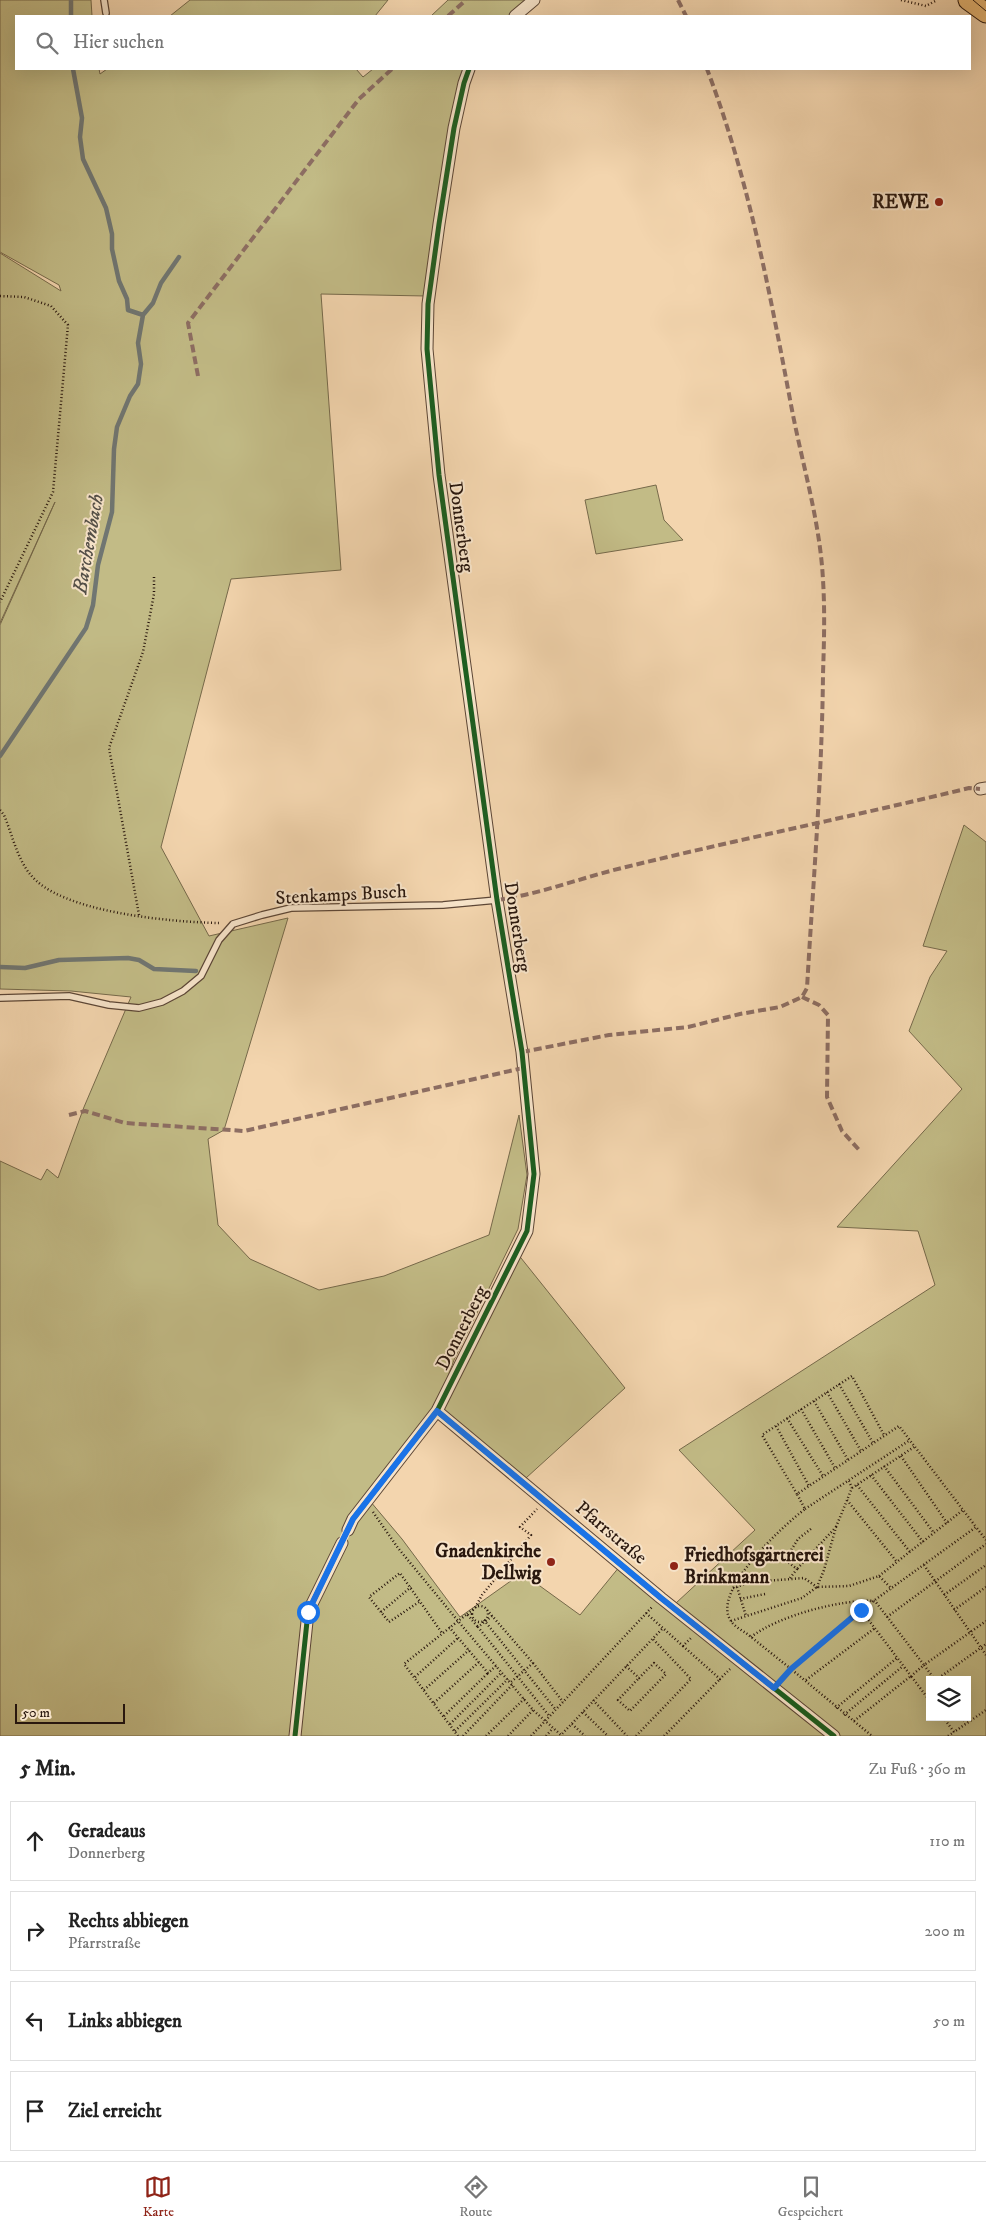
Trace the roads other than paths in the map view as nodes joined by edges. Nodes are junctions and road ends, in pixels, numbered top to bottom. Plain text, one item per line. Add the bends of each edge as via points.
1 (104, 0) edge
2 (534, 0) edge
3 (968, 0) edge
4 (106, 13) dead end
5 (986, 13) edge
6 (516, 15) edge
7 (470, 70) edge
8 (497, 900) junction
9 (0, 998) edge
10 (437, 1411) junction
11 (348, 1530) dead end
12 (342, 1543) dead end
13 (295, 1736) edge
14 (834, 1736) edge

1 - 4 lane
2 - 6 street
3 - 5 main road
7 - 8 street, Donnerberg via 454,128 442,205 428,304 427,349 439,475
8 - 9 lane, Stenkamps Busch via 443,905 291,908 233,924 219,940 200,976 183,991 162,1002 140,1008 69,996
8 - 10 street, Donnerberg via 522,1052 534,1174 528,1230
10 - 11 street, Donnerberg
10 - 14 street, Pfarrstraße via 661,1598
12 - 13 street via 308,1612

